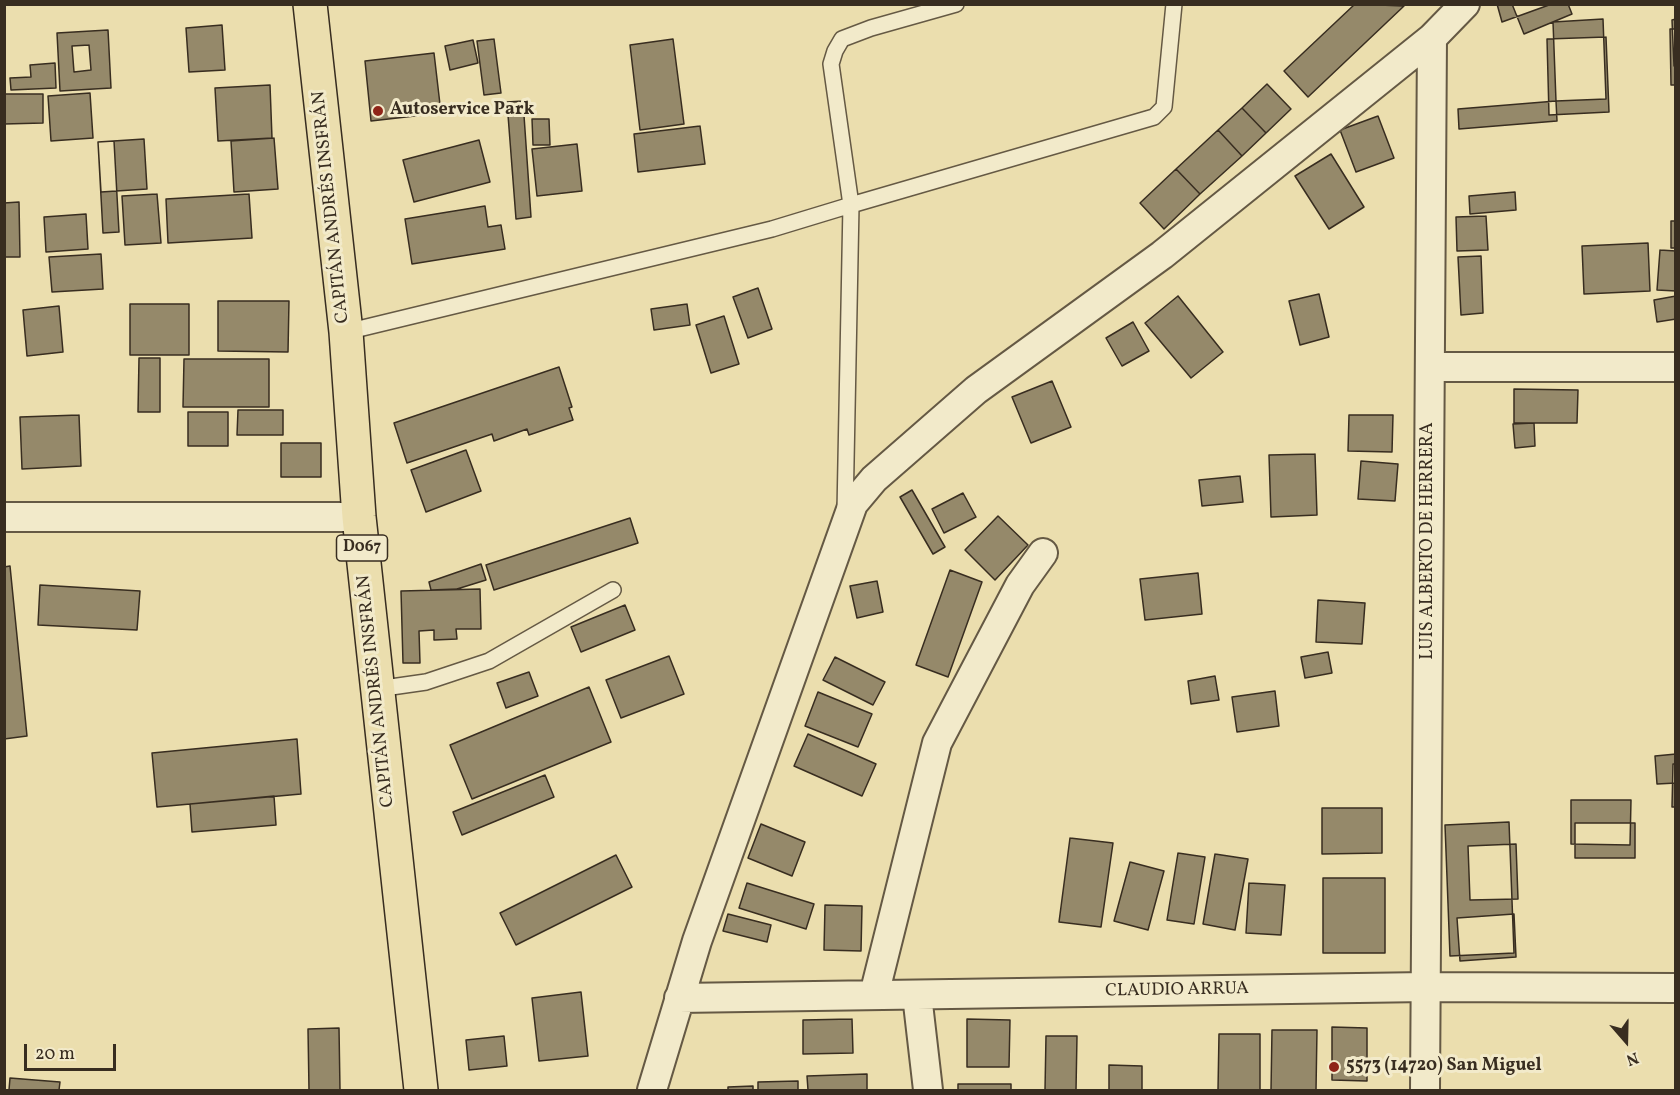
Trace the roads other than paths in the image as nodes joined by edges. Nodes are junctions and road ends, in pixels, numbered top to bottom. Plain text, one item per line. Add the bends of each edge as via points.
1 (310, 4) edge
2 (956, 4) edge
3 (1174, 4) edge
4 (1465, 4) edge
5 (1432, 38) junction
6 (851, 205) junction
7 (346, 332) junction
8 (1430, 367) junction
9 (1676, 367) edge
10 (4, 517) edge
11 (358, 518) junction
12 (844, 523) junction
13 (1043, 553) dead end
14 (613, 590) dead end
15 (377, 689) junction
16 (1426, 987) junction
17 (1676, 988) edge
18 (874, 995) junction
19 (917, 995) junction
20 (679, 998) junction
21 (420, 1090) edge
22 (651, 1090) edge
23 (928, 1090) edge
24 (1425, 1090) edge

1 - 7 main road, CAPITÁN ANDRÉS INSFRÁN / D067
2 - 6 lane via 842,39 835,51 831,64
3 - 6 lane via 1164,107 1154,117
4 - 5 street
5 - 8 street, LUIS ALBERTO DE HERRERA
5 - 12 street via 1162,255 976,390 874,479 853,504
6 - 7 lane via 772,230
6 - 12 lane
7 - 11 main road, CAPITÁN ANDRÉS INSFRÁN / D067
8 - 9 street
8 - 16 street, LUIS ALBERTO DE HERRERA
10 - 11 street
11 - 15 main road, CAPITÁN ANDRÉS INSFRÁN / D067
12 - 20 street
13 - 18 street via 1020,585 937,743
14 - 15 lane via 489,661 426,682
15 - 21 main road, CAPITÁN ANDRÉS INSFRÁN / D067
16 - 17 street, CLAUDIO ARRUA
16 - 19 street, CLAUDIO ARRUA
16 - 24 street, LUIS ALBERTO DE HERRERA
18 - 19 street, CLAUDIO ARRUA
18 - 20 street, CLAUDIO ARRUA
19 - 23 street
20 - 22 street

